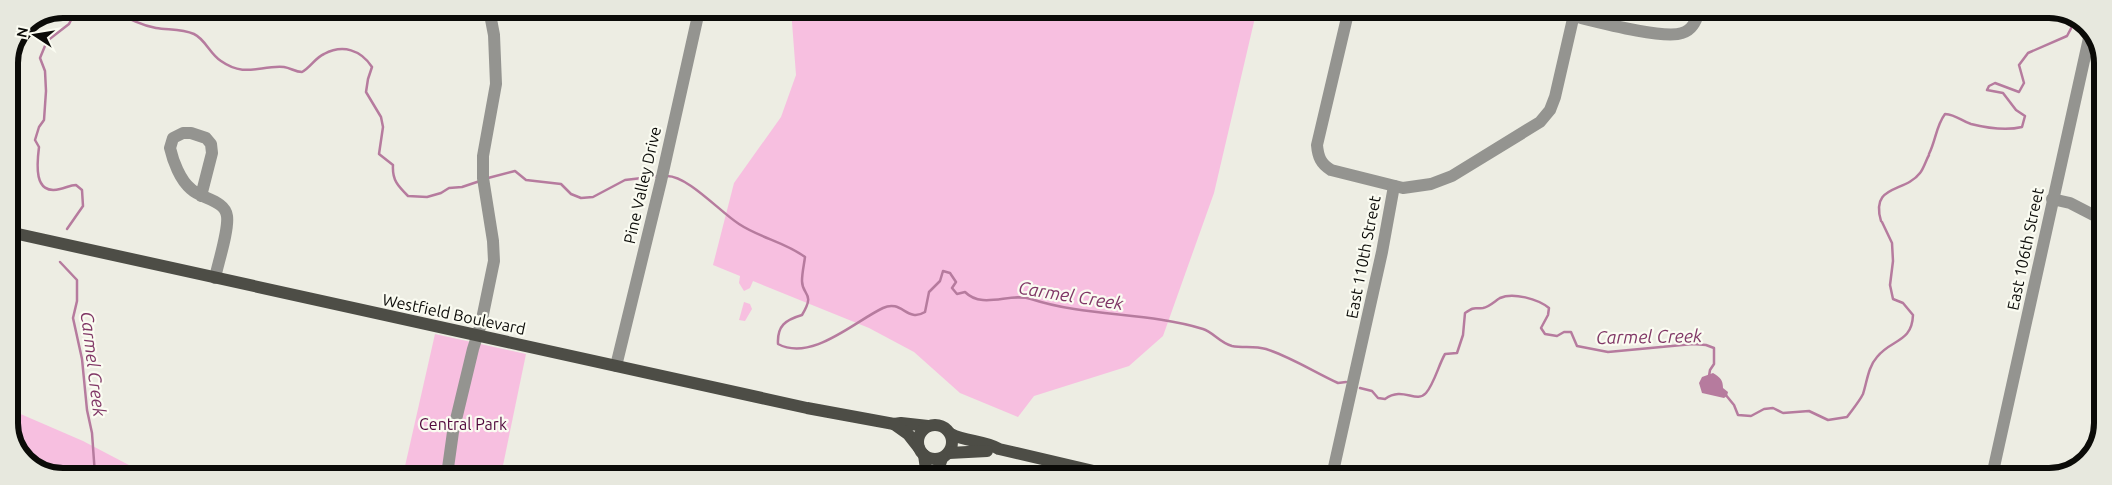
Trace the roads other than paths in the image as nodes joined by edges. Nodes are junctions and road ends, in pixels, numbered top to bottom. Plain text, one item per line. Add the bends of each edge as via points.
1 (491, 18) edge
2 (697, 18) edge
3 (1347, 18) edge
4 (1573, 18) edge
5 (1596, 18) edge
6 (1697, 18) edge
7 (2088, 40) edge
8 (1394, 186) junction
9 (202, 196) junction
10 (2052, 199) junction
11 (2094, 216) edge
12 (18, 234) edge
13 (214, 278) junction
14 (478, 335) junction
15 (616, 366) junction
16 (894, 424) junction
17 (928, 426) junction
18 (951, 434) junction
19 (999, 449) junction
20 (921, 451) junction
21 (945, 456) junction
22 (449, 468) edge
23 (925, 468) edge
24 (940, 468) edge
25 (1081, 468) edge
26 (1334, 468) edge
27 (1994, 468) edge

1 - 14 street via 496,84 483,156 494,261
2 - 15 street, Pine Valley Drive
3 - 8 street, East 110th Street via 1317,145 1318,156 1331,170
4 - 8 street via 1555,97 1540,122 1452,176 1415,187
5 - 6 street via 1671,35 1689,30
7 - 10 street, East 106th Street
8 - 26 street, East 110th Street
9 - 9 street via 212,144 206,138 183,132 173,138 170,148 186,184
9 - 13 street via 218,203 227,215
10 - 11 street via 2070,203
10 - 27 street, East 106th Street
12 - 13 main road, Westfield Boulevard
13 - 14 main road, Westfield Boulevard
14 - 15 main road, Westfield Boulevard
14 - 22 street via 453,432
15 - 16 main road, Westfield Boulevard
16 - 17 main road, Westfield Boulevard
16 - 20 main road via 908,434
17 - 18 main road via 941,425
17 - 20 main road via 919,435
18 - 19 main road
18 - 21 main road via 952,446
19 - 21 main road
19 - 25 main road
20 - 21 main road via 934,460
20 - 23 main road
21 - 24 main road

